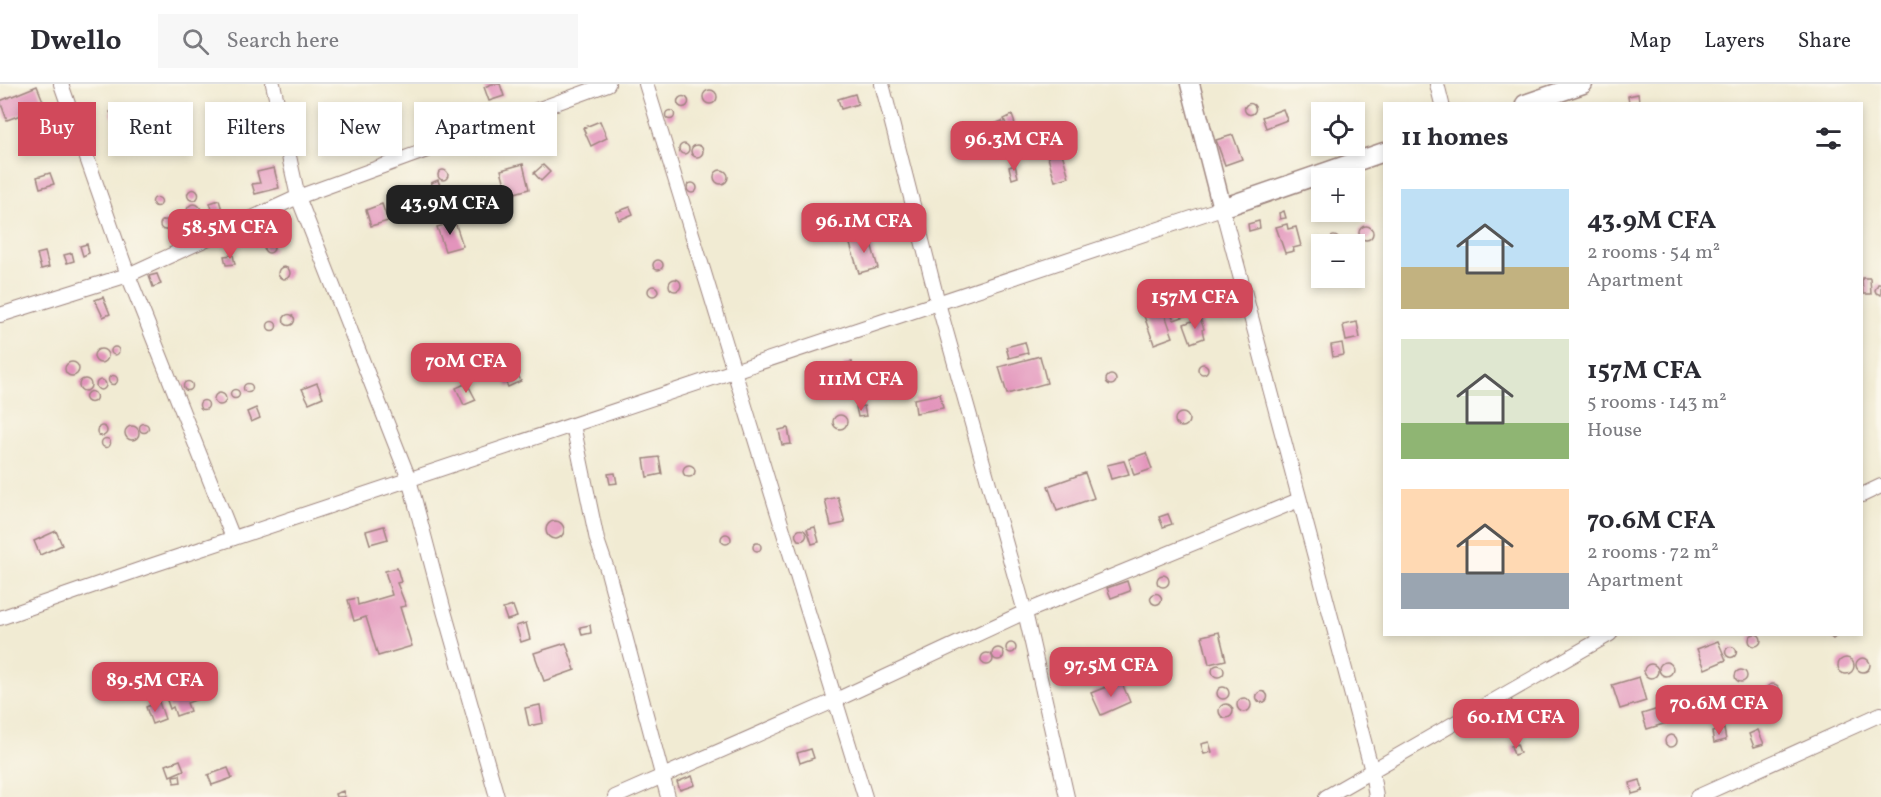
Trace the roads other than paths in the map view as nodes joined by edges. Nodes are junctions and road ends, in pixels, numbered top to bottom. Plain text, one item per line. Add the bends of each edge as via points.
1 (61, 84) edge
2 (273, 84) edge
3 (608, 84) edge
4 (646, 84) edge
5 (882, 84) edge
6 (1190, 84) edge
7 (1437, 84) edge
8 (1583, 84) edge
9 (1442, 102) edge
10 (1531, 102) edge
11 (1383, 152) edge
12 (298, 197) junction
13 (1222, 208) junction
14 (128, 275) junction
15 (938, 303) junction
16 (0, 315) edge
17 (734, 371) junction
18 (573, 425) junction
19 (409, 479) junction
20 (1881, 486) edge
21 (1863, 495) edge
22 (1299, 500) junction
23 (233, 538) junction
24 (1025, 612) junction
25 (0, 618) edge
26 (1607, 636) edge
27 (836, 700) junction
28 (1881, 714) edge
29 (1372, 771) junction
30 (662, 777) junction
31 (497, 797) edge
32 (615, 797) edge
33 (668, 797) edge
34 (865, 797) edge
35 (1067, 797) edge
36 (1326, 797) edge
37 (1376, 797) edge
38 (1697, 797) edge

1 - 14 street
2 - 12 street
3 - 12 street
4 - 17 street
5 - 15 street
6 - 13 street
7 - 9 street
8 - 10 street
11 - 13 street
12 - 14 street
12 - 19 street
13 - 15 street
13 - 22 street
14 - 16 street
14 - 23 street
15 - 17 street
15 - 24 street
17 - 18 street
17 - 27 street
18 - 19 street
18 - 30 street via 597,540
19 - 23 street
19 - 31 street
20 - 21 street
22 - 24 street
22 - 29 street
23 - 25 street
24 - 27 street
24 - 35 street
26 - 29 street
27 - 30 street
27 - 34 street
28 - 38 street
29 - 36 street
29 - 37 street
30 - 32 street
30 - 33 street

